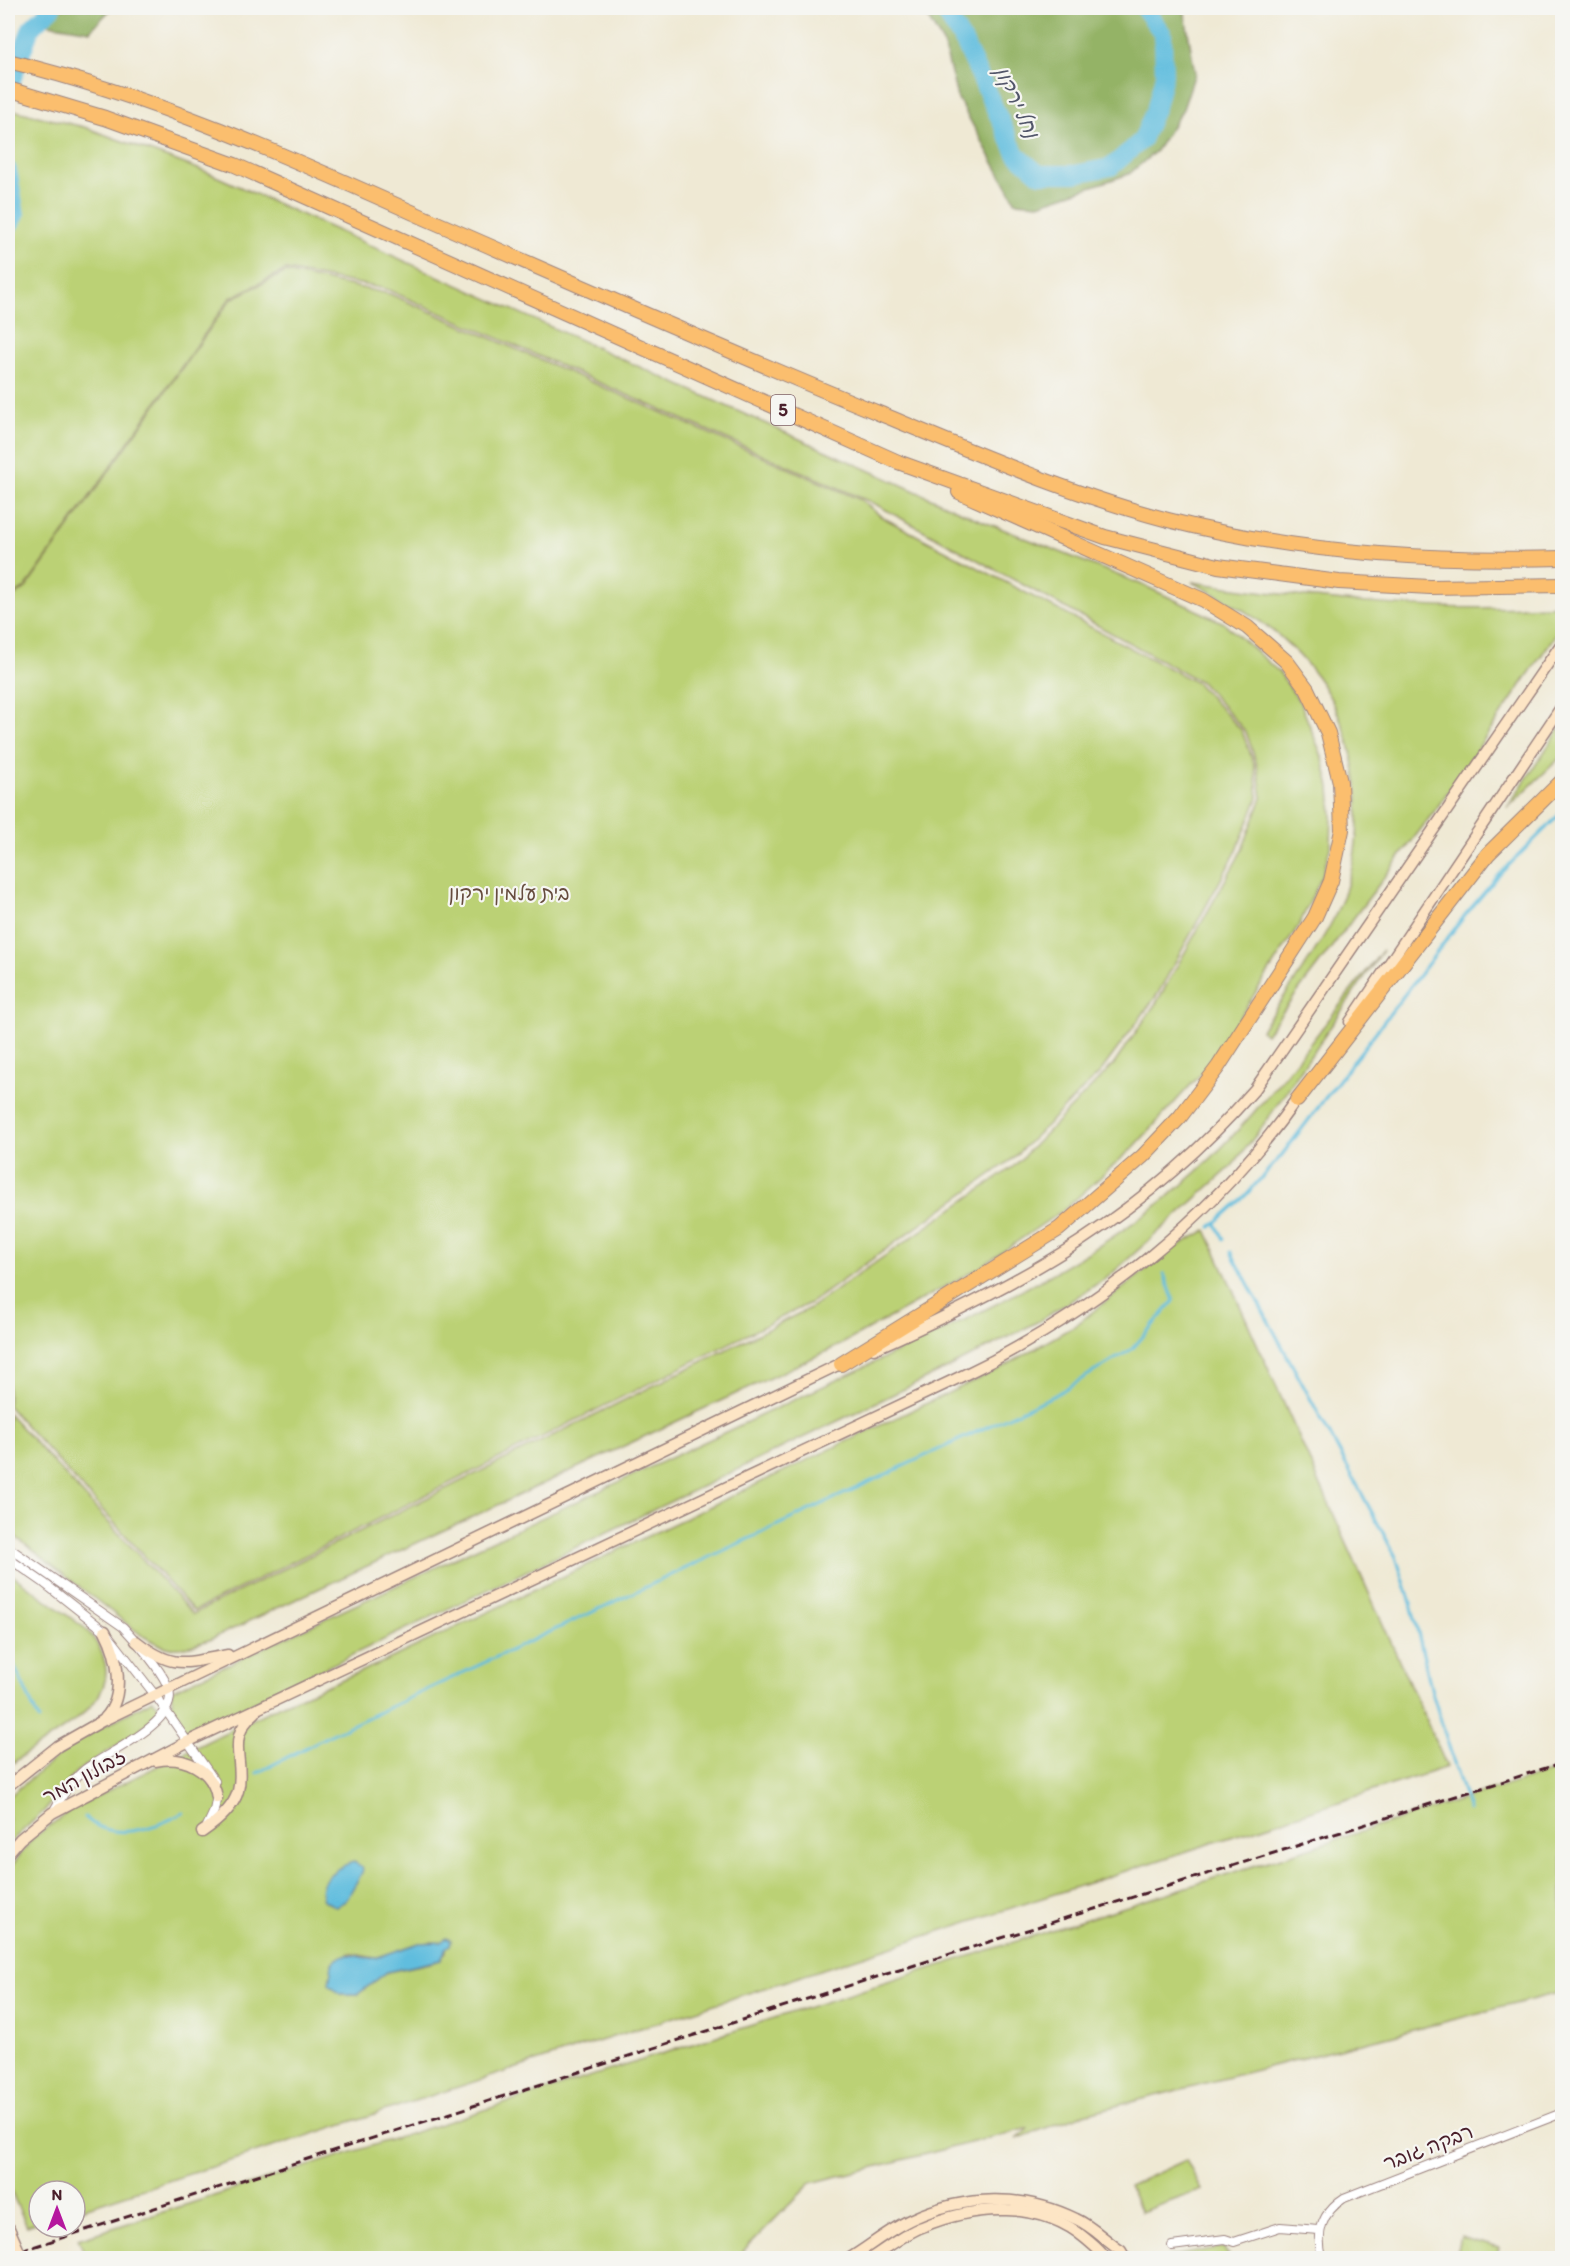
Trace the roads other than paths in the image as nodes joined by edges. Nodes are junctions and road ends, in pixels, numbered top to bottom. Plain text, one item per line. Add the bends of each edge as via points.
1 (8, 61) edge
2 (8, 89) edge
3 (898, 462) junction
4 (1563, 558) edge
5 (1563, 585) edge
6 (1563, 643) edge
7 (1563, 706) edge
8 (1563, 781) edge
9 (1297, 1100) junction
10 (841, 1364) junction
11 (8, 1547) edge
12 (8, 1558) edge
13 (105, 1631) junction
14 (136, 1641) junction
15 (254, 1647) junction
16 (168, 1688) junction
17 (155, 1695) junction
18 (270, 1702) junction
19 (165, 1708) junction
20 (102, 1721) junction
21 (187, 1742) junction
22 (142, 1765) junction
23 (8, 1786) edge
24 (217, 1798) junction
25 (52, 1813) junction
26 (202, 1832) joint
27 (8, 1853) edge
28 (1563, 2113) edge
29 (8, 2226) edge
30 (1319, 2230) junction
31 (1172, 2246) dead end
32 (22, 2259) edge
33 (849, 2259) edge
34 (871, 2259) edge
35 (1105, 2259) edge
36 (1125, 2259) edge
37 (1322, 2259) edge

1 - 4 highway, 5 via 110,88 221,129 741,357 1100,500 1221,532 1319,548 1459,559
2 - 3 highway, 5 via 105,118 235,165
3 - 5 highway, 5 via 1105,537 1218,566 1404,586
3 - 10 highway via 1203,600 1260,637 1298,676 1328,733 1340,782 1342,830 1331,880 1315,917 1218,1067 1161,1137 1059,1229
6 - 10 main road via 1255,1089 1212,1135 1141,1199 1039,1269
7 - 9 main road
8 - 9 highway via 1482,861
9 - 18 main road via 1252,1156 1193,1217 1113,1286 1038,1336 958,1378
10 - 15 main road
11 - 14 street via 112,1617
12 - 13 street
13 - 17 street
13 - 20 main road via 114,1652 118,1680 113,1706
14 - 15 main road via 154,1655 174,1663
14 - 16 street
15 - 16 main road, זבולון המר
16 - 17 main road, זבולון המר
16 - 19 street
17 - 19 street
17 - 20 main road, זבולון המר
18 - 21 main road, זבולון המר
18 - 26 main road via 248,1719 239,1733 235,1800 220,1819
19 - 21 street
19 - 25 street via 142,1733 81,1773
20 - 23 main road, זבולון המר via 57,1746
21 - 22 main road, זבולון המר
21 - 24 street via 214,1777
22 - 24 main road via 166,1759 190,1762 204,1773
22 - 25 main road, זבולון המר
24 - 26 street via 212,1817
25 - 27 main road, זבולון המר
28 - 30 street, רבקה גובר via 1344,2198 1327,2213
29 - 32 main road, bridge
30 - 31 street via 1280,2227 1234,2242 1225,2239
30 - 37 street
33 - 36 main road via 911,2219 968,2201 1017,2200 1048,2207 1078,2220 1121,2251
34 - 35 main road via 921,2227 977,2212 1013,2209 1033,2212 1072,2228

